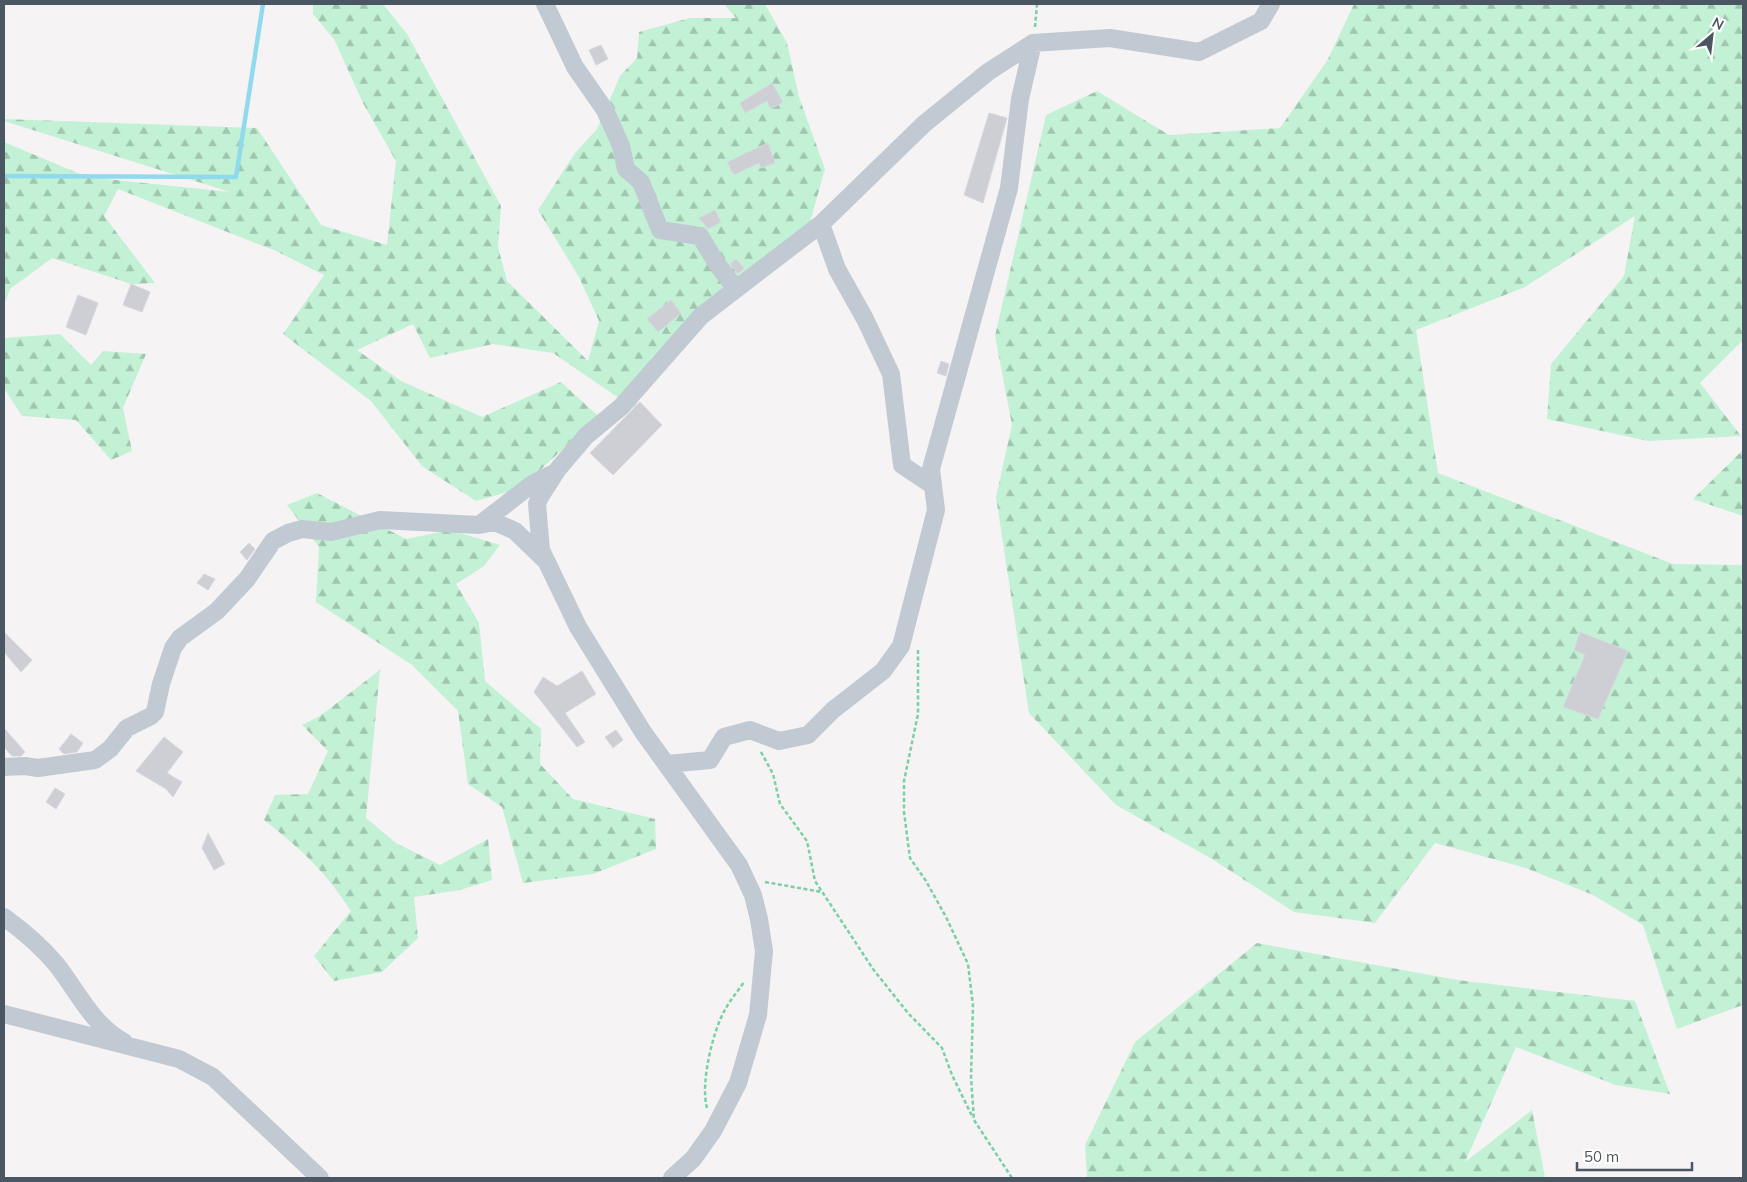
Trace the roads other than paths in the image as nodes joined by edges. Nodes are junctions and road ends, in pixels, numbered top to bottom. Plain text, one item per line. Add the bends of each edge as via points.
1 (545, 4) edge
2 (1272, 4) edge
3 (1033, 43) junction
4 (820, 224) junction
5 (736, 289) junction
6 (556, 472) junction
7 (932, 485) junction
8 (479, 525) junction
9 (546, 561) junction
10 (667, 764) junction
11 (4, 767) edge
12 (4, 917) edge
13 (4, 1014) edge
14 (133, 1046) junction
15 (320, 1178) edge
16 (672, 1178) edge

1 - 5 street via 575,67 605,110 621,146 626,170 641,182 660,230 700,236
2 - 3 street via 1261,21 1199,52 1110,38
3 - 4 street via 988,72 924,124
3 - 7 street via 1020,99 1009,188 931,469
4 - 5 street
4 - 7 street via 837,269 891,374 902,465
5 - 6 street via 700,316 621,407 586,436
6 - 8 street via 532,484
6 - 9 street via 537,504 541,550
7 - 10 street via 936,510 901,646 883,671 833,710 808,735 780,741 750,730 724,737 710,760
8 - 9 street via 495,522 515,531
8 - 11 street via 380,520 331,532 302,530 288,533 273,541 248,579 217,611 180,638 173,648 155,712 151,716 126,728 110,749 95,760 38,768
9 - 10 street via 578,627 643,732
10 - 16 street via 740,865 759,919 764,951 758,1015 738,1083 714,1131 693,1159
12 - 14 street via 45,952 99,1021 117,1038
13 - 14 street
14 - 15 street via 179,1059 214,1077

